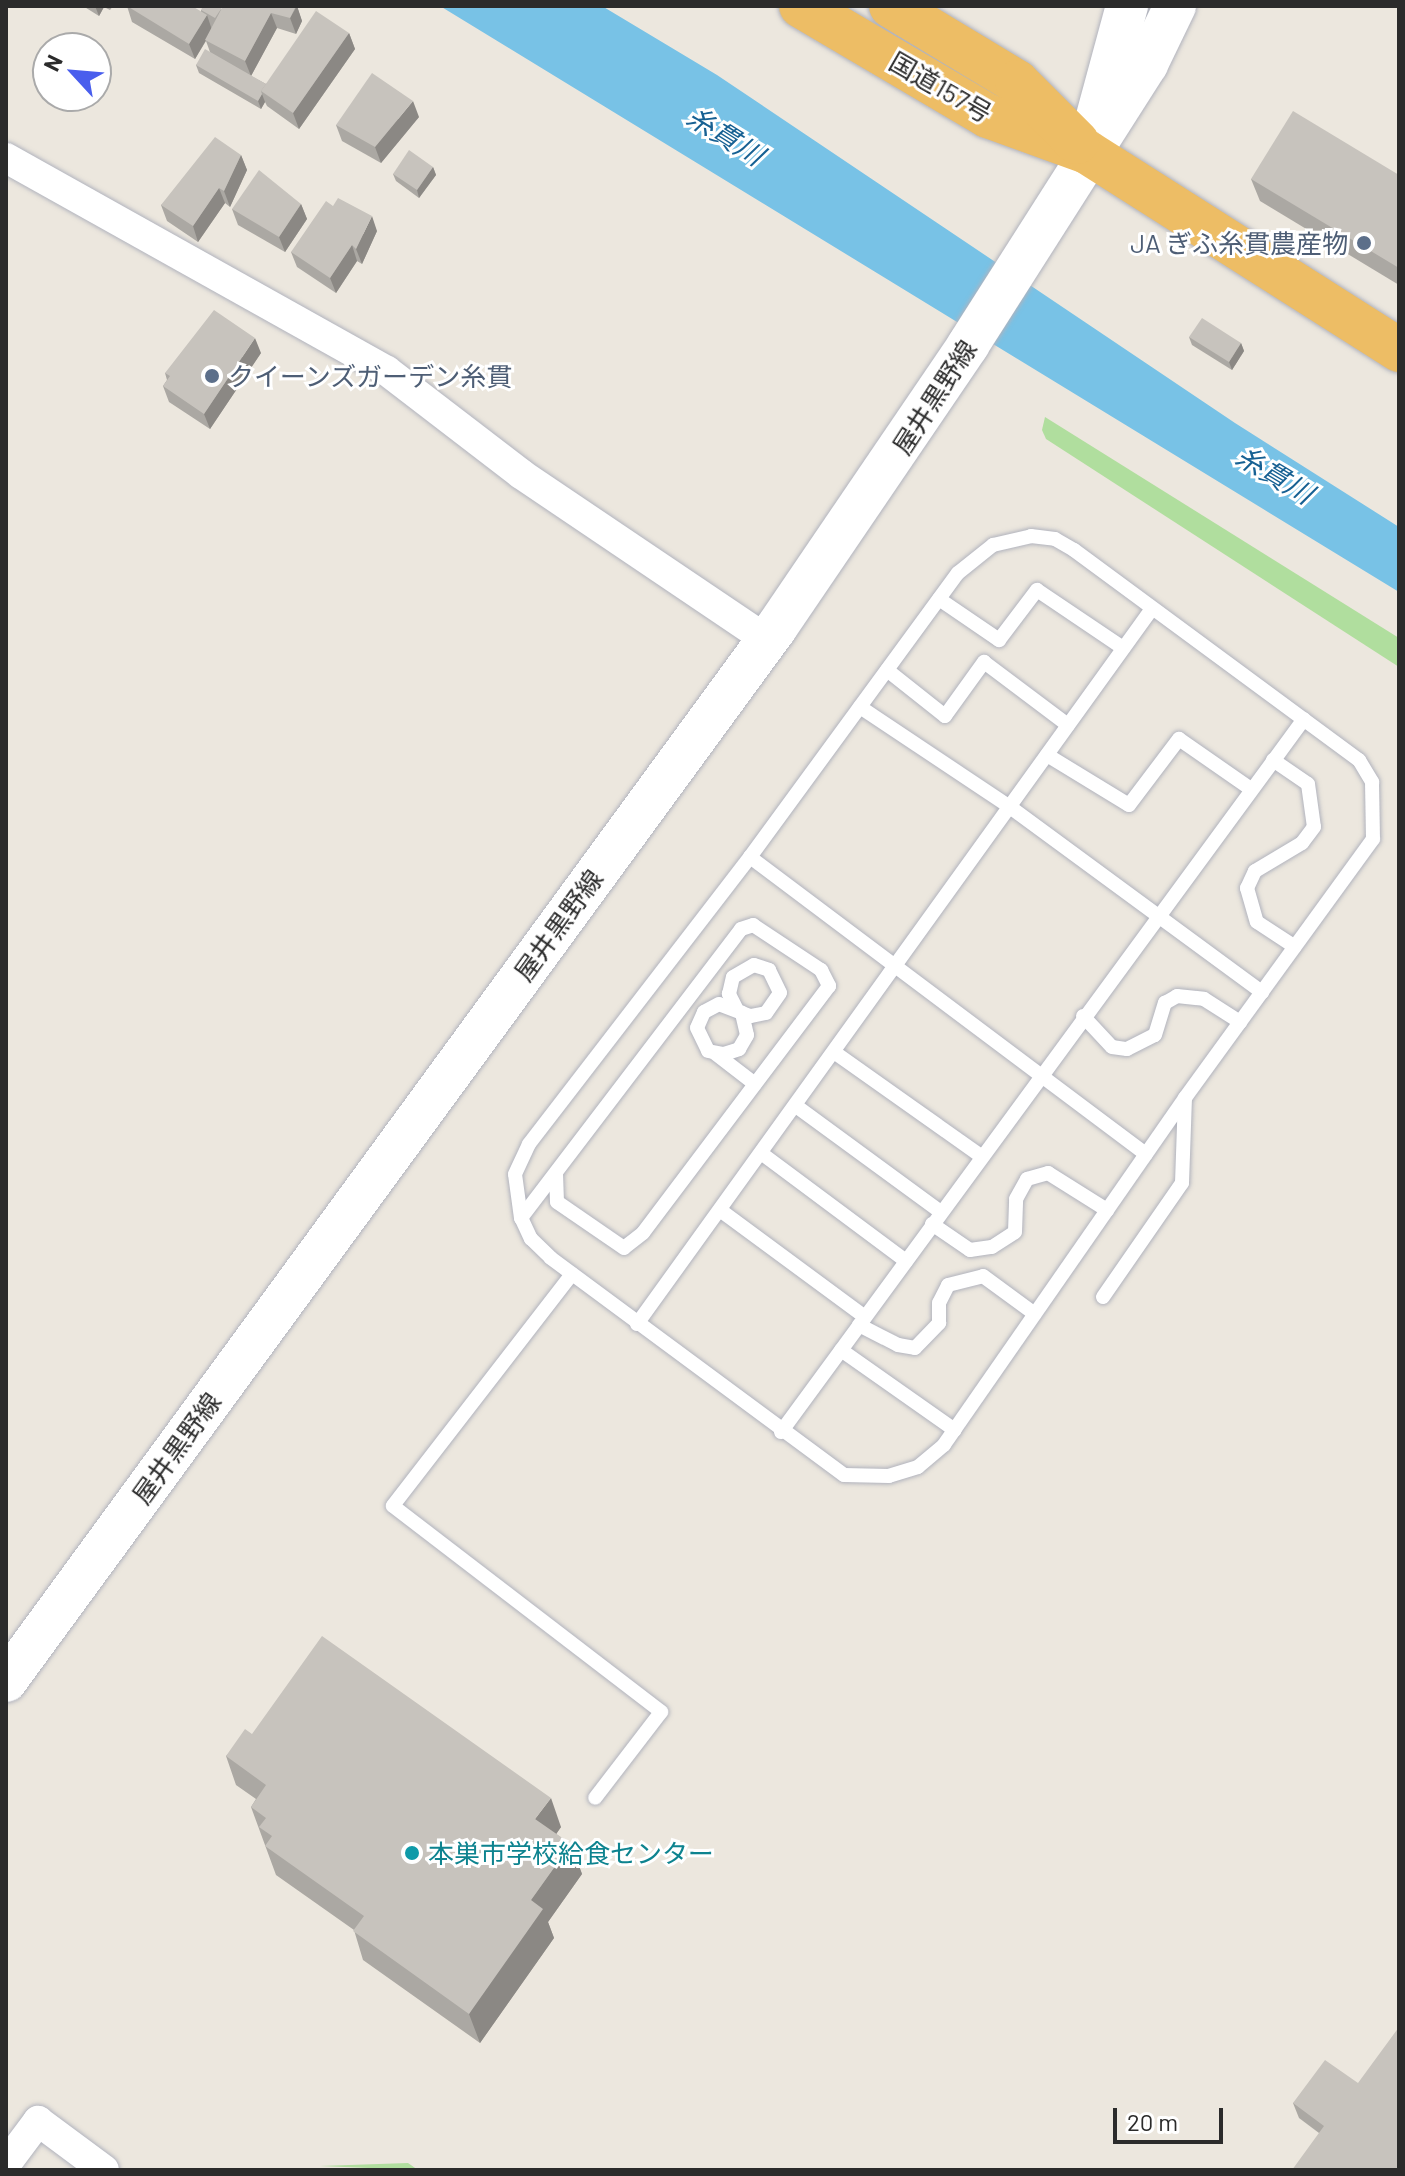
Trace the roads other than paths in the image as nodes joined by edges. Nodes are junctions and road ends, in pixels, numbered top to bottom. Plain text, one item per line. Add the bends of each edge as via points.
1 (801, 6) edge
2 (891, 6) edge
3 (1127, 6) edge
4 (1175, 6) edge
5 (1087, 152) junction
6 (6, 158) edge
7 (1399, 350) edge
8 (939, 599) junction
9 (1151, 610) junction
10 (767, 640) junction
11 (1123, 648) junction
12 (887, 670) junction
13 (860, 707) junction
14 (1304, 719) junction
15 (1068, 725) junction
16 (1047, 755) junction
17 (1273, 760) junction
18 (1251, 789) junction
19 (1010, 807) junction
20 (750, 857) junction
21 (1158, 915) junction
22 (1295, 947) junction
23 (787, 949) junction
24 (895, 969) junction
25 (769, 970) junction
26 (1262, 992) junction
27 (739, 1011) junction
28 (1083, 1016) junction
29 (1240, 1022) junction
30 (834, 1052) junction
31 (716, 1054) junction
32 (1039, 1077) junction
33 (755, 1084) junction
34 (1185, 1098) junction
35 (796, 1106) junction
36 (761, 1153) junction
37 (1146, 1154) junction
38 (981, 1156) junction
39 (556, 1173) junction
40 (720, 1210) junction
41 (1107, 1210) junction
42 (521, 1218) junction
43 (937, 1218) junction
44 (906, 1261) junction
45 (572, 1274) junction
46 (1103, 1297) dead end
47 (1035, 1314) junction
48 (862, 1321) junction
49 (637, 1324) junction
50 (841, 1350) junction
51 (955, 1430) junction
52 (781, 1432) junction
53 (10, 1666) edge
54 (595, 1798) dead end
55 (6, 2164) edge
56 (104, 2170) edge

1 - 5 highway, 国道157号 via 988,116
2 - 5 highway, 国道157号 via 1017,82
3 - 5 main road, 屋井黒野線
4 - 5 main road, 屋井黒野線 via 1147,64
5 - 7 highway, 国道157号
5 - 10 main road, 屋井黒野線 via 968,345
6 - 10 street via 387,371 521,474
8 - 9 lane via 977,555 993,545 1031,536 1055,539 1074,550
8 - 11 lane via 999,640 1037,590
8 - 12 lane
9 - 11 lane
9 - 14 lane
10 - 53 main road, 屋井黒野線
11 - 15 lane
12 - 13 lane
12 - 15 lane via 945,716 984,662
13 - 19 lane
13 - 20 lane
14 - 17 lane
14 - 22 lane via 1359,760 1372,782 1376,820 1373,839
15 - 16 lane
16 - 18 lane via 1129,805 1179,739
16 - 19 lane
17 - 18 lane
17 - 22 lane via 1308,784 1314,827 1302,843 1255,871 1247,888 1257,922
18 - 21 lane
19 - 21 lane
19 - 24 lane
20 - 24 lane
20 - 42 lane via 518,1160
21 - 26 lane
21 - 28 lane
22 - 26 lane
23 - 25 lane
23 - 33 lane via 821,970 829,986
23 - 39 lane via 753,925 741,929
24 - 30 lane
24 - 32 lane
25 - 27 lane via 754,965 733,977 729,994
25 - 27 lane via 779,985 778,1001 759,1016
26 - 29 lane
27 - 31 lane via 747,1028 744,1043 732,1053
27 - 31 lane via 719,1004 699,1019 698,1037
28 - 29 lane via 1112,1047 1127,1049 1155,1035 1165,1003 1177,996 1204,999
28 - 32 lane
29 - 34 lane
30 - 35 lane
30 - 38 lane
31 - 33 lane
32 - 37 lane
32 - 38 lane
33 - 39 lane via 643,1233 624,1248 557,1202
34 - 37 lane
34 - 46 lane via 1182,1183
35 - 36 lane
35 - 43 lane
36 - 40 lane
36 - 44 lane
37 - 41 lane
38 - 43 lane
39 - 42 lane
40 - 48 lane
40 - 49 lane
41 - 43 lane via 1048,1173 1027,1179 1016,1199 1015,1232 992,1247 970,1250
41 - 47 lane
42 - 45 lane via 531,1239
43 - 44 lane
44 - 48 lane
45 - 49 lane
45 - 54 lane via 393,1506 661,1712
47 - 48 lane via 983,1276 948,1285 939,1303 939,1323 915,1348
47 - 51 lane
48 - 50 lane
49 - 52 lane
50 - 51 lane
50 - 52 lane
51 - 52 lane via 918,1467 866,1479 827,1467
55 - 56 street via 38,2121

